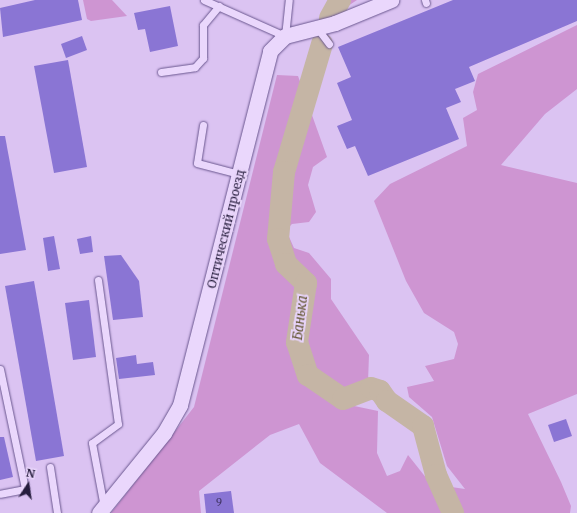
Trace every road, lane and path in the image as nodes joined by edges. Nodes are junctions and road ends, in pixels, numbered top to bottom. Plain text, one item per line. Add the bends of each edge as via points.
1 (204, 0) edge
2 (289, 0) edge
3 (391, 0) edge
4 (219, 6) junction
5 (317, 28) junction
6 (285, 36) junction
7 (329, 44) dead end
8 (162, 72) dead end
9 (202, 125) dead end
10 (240, 174) junction
11 (98, 280) dead end
12 (0, 369) edge
13 (50, 467) dead end
14 (0, 494) edge
15 (102, 510) edge
16 (57, 513) edge

1 - 4 lane
2 - 6 lane
3 - 5 street
4 - 6 lane
4 - 8 lane via 203,25 202,58 195,67
5 - 6 street
5 - 7 lane
6 - 10 street, Оптический проезд via 270,51
9 - 10 lane via 197,163
10 - 15 street, Оптический проезд via 180,405 164,433
11 - 15 lane via 118,424 92,443
12 - 14 lane via 25,489
13 - 16 lane

